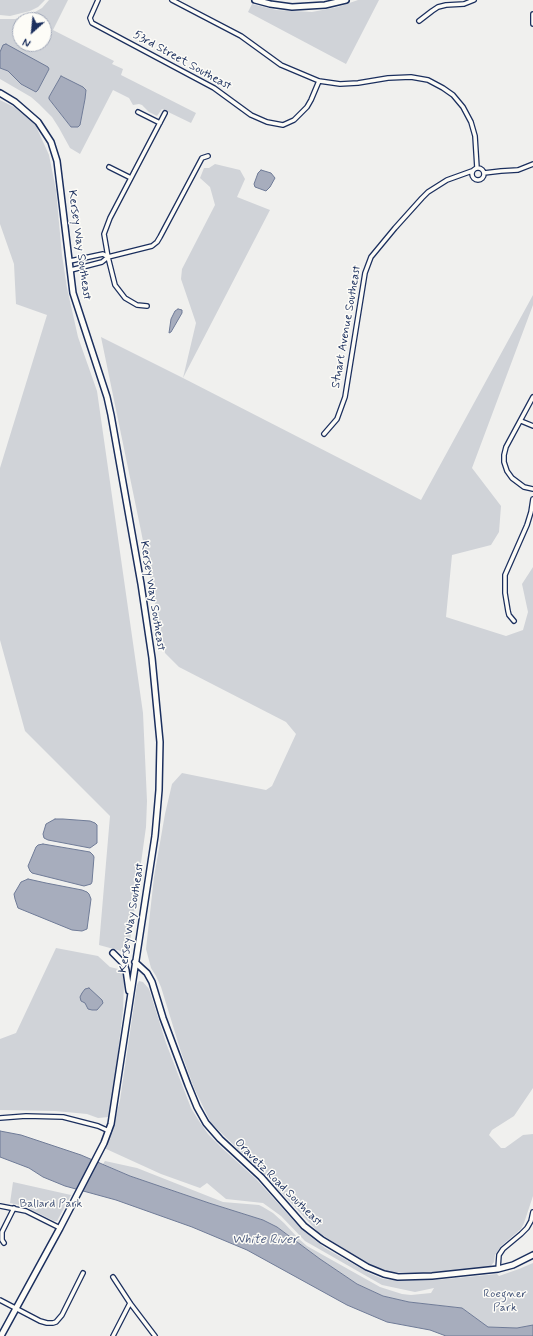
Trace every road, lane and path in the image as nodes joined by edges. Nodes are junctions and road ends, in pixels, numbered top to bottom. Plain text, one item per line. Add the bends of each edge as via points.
1 (98, 0) edge
2 (172, 0) edge
3 (254, 0) edge
4 (346, 0) edge
5 (474, 0) edge
6 (533, 14) edge
7 (419, 21) dead end
8 (533, 24) edge
9 (319, 81) junction
10 (0, 93) edge
11 (138, 112) dead end
12 (165, 113) dead end
13 (160, 122) junction
14 (208, 156) dead end
15 (533, 164) edge
16 (109, 167) dead end
17 (477, 168) junction
18 (472, 171) junction
19 (484, 173) junction
20 (131, 178) junction
21 (108, 258) junction
22 (70, 261) junction
23 (71, 270) junction
24 (147, 306) dead end
25 (533, 397) edge
26 (521, 421) junction
27 (533, 426) edge
28 (324, 434) dead end
29 (533, 489) edge
30 (533, 499) edge
31 (514, 621) dead end
32 (113, 953) dead end
33 (135, 962) junction
34 (129, 1000) junction
35 (0, 1118) edge
36 (109, 1131) junction
37 (0, 1206) edge
38 (14, 1208) junction
39 (533, 1212) edge
40 (60, 1228) junction
41 (4, 1243) dead end
42 (533, 1255) edge
43 (498, 1269) junction
44 (83, 1273) dead end
45 (113, 1277) dead end
46 (0, 1300) edge
47 (130, 1303) junction
48 (17, 1309) junction
49 (1, 1336) edge
50 (113, 1336) edge
51 (155, 1336) edge

1 - 9 street, 53rd Street Southeast via 90,18 92,23 214,88 251,115 267,122 283,125 294,120 307,107
2 - 9 street via 241,36 281,65
3 - 4 street via 292,8 326,5
5 - 7 street via 464,4 438,7
6 - 8 street
9 - 17 street via 358,84 388,78 411,77 428,80 443,88 468,114 475,136
10 - 22 street, Kersey Way Southeast via 32,115 53,147 59,172
11 - 13 street
12 - 13 street
13 - 20 street
14 - 21 street via 202,158 157,242 152,246
15 - 19 street via 518,170
16 - 20 street
17 - 18 street
17 - 19 street via 481,168
18 - 19 street via 473,177 478,180
18 - 28 street, Stuart Avenue Southeast via 447,180 428,192 371,257 365,273 345,397 337,419
20 - 21 street via 107,223 104,234
21 - 22 street via 103,254
21 - 23 street
21 - 24 street via 119,292 137,305
22 - 23 street, Kersey Way Southeast
23 - 33 street, Kersey Way Southeast via 75,299 111,415 152,658 159,735 159,790 155,836
25 - 26 street
26 - 27 street
26 - 29 street via 506,447 504,462 518,484
30 - 31 street via 527,525 505,575 508,611
32 - 34 street via 124,964
33 - 34 street, Kersey Way Southeast
33 - 43 street, Oravetz Road Southeast via 147,973 152,982 188,1085 206,1123 314,1234 367,1267 391,1276 425,1276
34 - 36 street, Kersey Way Southeast
35 - 36 street via 63,1118
36 - 40 street, Kersey Way Southeast
37 - 38 street
38 - 40 street via 26,1211
38 - 41 street via 2,1232
39 - 43 street via 527,1228 499,1255
40 - 48 street, Kersey Way Southeast
42 - 43 street, Oravetz Road Southeast
44 - 48 street via 56,1322 42,1322
45 - 47 street
46 - 48 street
47 - 50 street
47 - 51 street
48 - 49 street, Kersey Way Southeast

